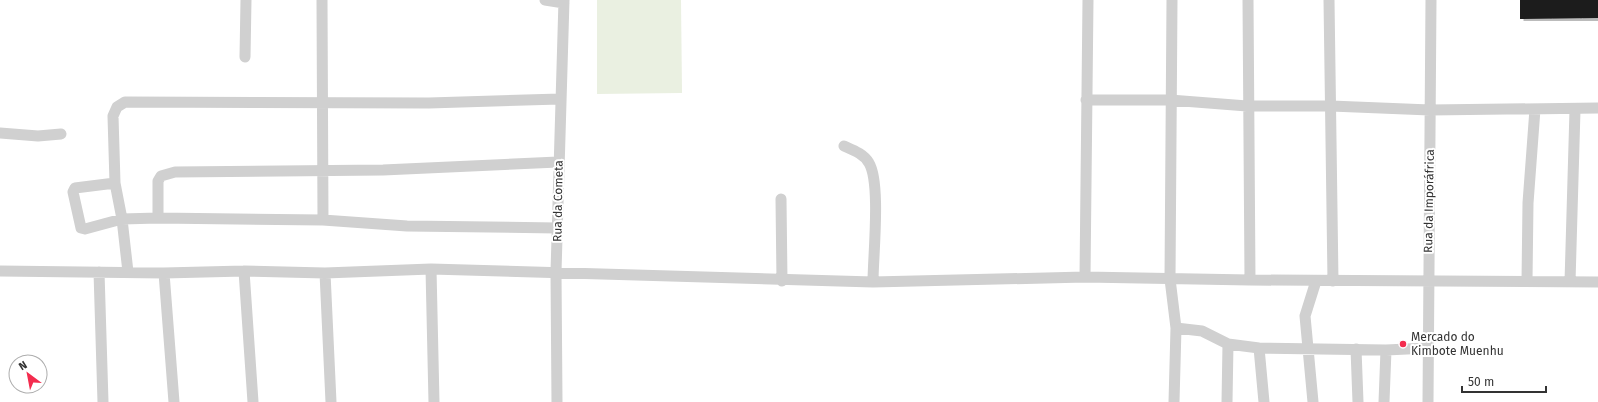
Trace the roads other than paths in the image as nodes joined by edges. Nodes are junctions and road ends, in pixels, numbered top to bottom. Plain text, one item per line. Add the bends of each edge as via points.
1 (246, 0) edge
2 (322, 0) edge
3 (545, 0) edge
4 (1088, 0) edge
5 (1172, 0) edge
6 (1248, 0) edge
7 (1329, 0) edge
8 (1431, 0) edge
9 (564, 1) edge
10 (245, 57) dead end
11 (560, 99) junction
12 (1086, 100) junction
13 (1170, 100) junction
14 (322, 102) junction
15 (1247, 106) junction
16 (1331, 106) junction
17 (1598, 108) edge
18 (1535, 109) junction
19 (1430, 110) junction
20 (1575, 110) junction
21 (0, 133) edge
22 (61, 134) dead end
23 (844, 146) dead end
24 (558, 162) junction
25 (323, 170) junction
26 (115, 183) junction
27 (781, 199) dead end
28 (158, 218) junction
29 (122, 219) junction
30 (323, 220) junction
31 (557, 228) junction
32 (431, 269) junction
33 (0, 270) edge
34 (244, 271) junction
35 (99, 272) junction
36 (128, 272) junction
37 (556, 272) junction
38 (164, 273) junction
39 (325, 273) junction
40 (1085, 277) junction
41 (1170, 279) junction
42 (1250, 280) junction
43 (782, 281) junction
44 (1316, 281) junction
45 (1333, 281) junction
46 (1429, 281) junction
47 (1527, 281) junction
48 (873, 282) junction
49 (1570, 282) junction
50 (1598, 282) edge
51 (1176, 328) junction
52 (1228, 344) junction
53 (1259, 348) junction
54 (1428, 348) junction
55 (1308, 349) junction
56 (1356, 349) junction
57 (1386, 350) junction
58 (102, 402) edge
59 (174, 402) edge
60 (253, 402) edge
61 (331, 402) edge
62 (434, 402) edge
63 (557, 402) edge
64 (1174, 402) edge
65 (1227, 402) edge
66 (1264, 402) edge
67 (1313, 402) edge
68 (1358, 402) edge
69 (1384, 402) edge
70 (1428, 402) edge

1 - 10 street
2 - 14 street
3 - 9 street
4 - 12 street
5 - 13 street
6 - 15 street
7 - 16 street
8 - 19 street, Rua da Imporáfrica
9 - 11 street, Rua da Cometa
11 - 14 street via 429,103
11 - 24 street, Rua da Cometa
12 - 13 street
12 - 40 street
13 - 15 street
13 - 41 street
14 - 25 street
14 - 26 street via 125,102 118,107 113,116
15 - 16 street
15 - 42 street
16 - 19 street
16 - 45 street
17 - 20 street
18 - 19 street
18 - 20 street
18 - 47 street via 1528,202
19 - 46 street, Rua da Imporáfrica
20 - 49 street
21 - 22 street via 38,136
23 - 48 street via 860,153 869,161 874,174
24 - 25 street via 383,170
24 - 31 street, Rua da Cometa
25 - 28 street via 168,173 161,176 158,181
25 - 30 street
26 - 29 street
26 - 29 street via 75,188 79,225 85,229
27 - 43 street
28 - 29 street
28 - 30 street
29 - 36 street
30 - 31 street via 407,226
31 - 37 street, Rua da Cometa
32 - 37 street
32 - 39 street
32 - 62 street
33 - 35 street
34 - 38 street
34 - 39 street
34 - 60 street
35 - 36 street
35 - 58 street
36 - 38 street
37 - 43 street
37 - 63 street, Rua da Cometa
38 - 59 street
39 - 61 street
40 - 41 street
40 - 48 street
41 - 42 street
41 - 51 street
42 - 44 street
43 - 48 street
44 - 45 street
44 - 55 street via 1306,316
45 - 46 street
46 - 47 street
46 - 54 street, Rua da Imporáfrica
47 - 49 street
49 - 50 street
51 - 52 street via 1202,331
51 - 64 street
52 - 53 street
52 - 65 street
53 - 55 street
53 - 66 street
54 - 57 street
54 - 70 street, Rua da Imporáfrica
55 - 56 street
55 - 67 street
56 - 57 street
56 - 68 street
57 - 69 street

